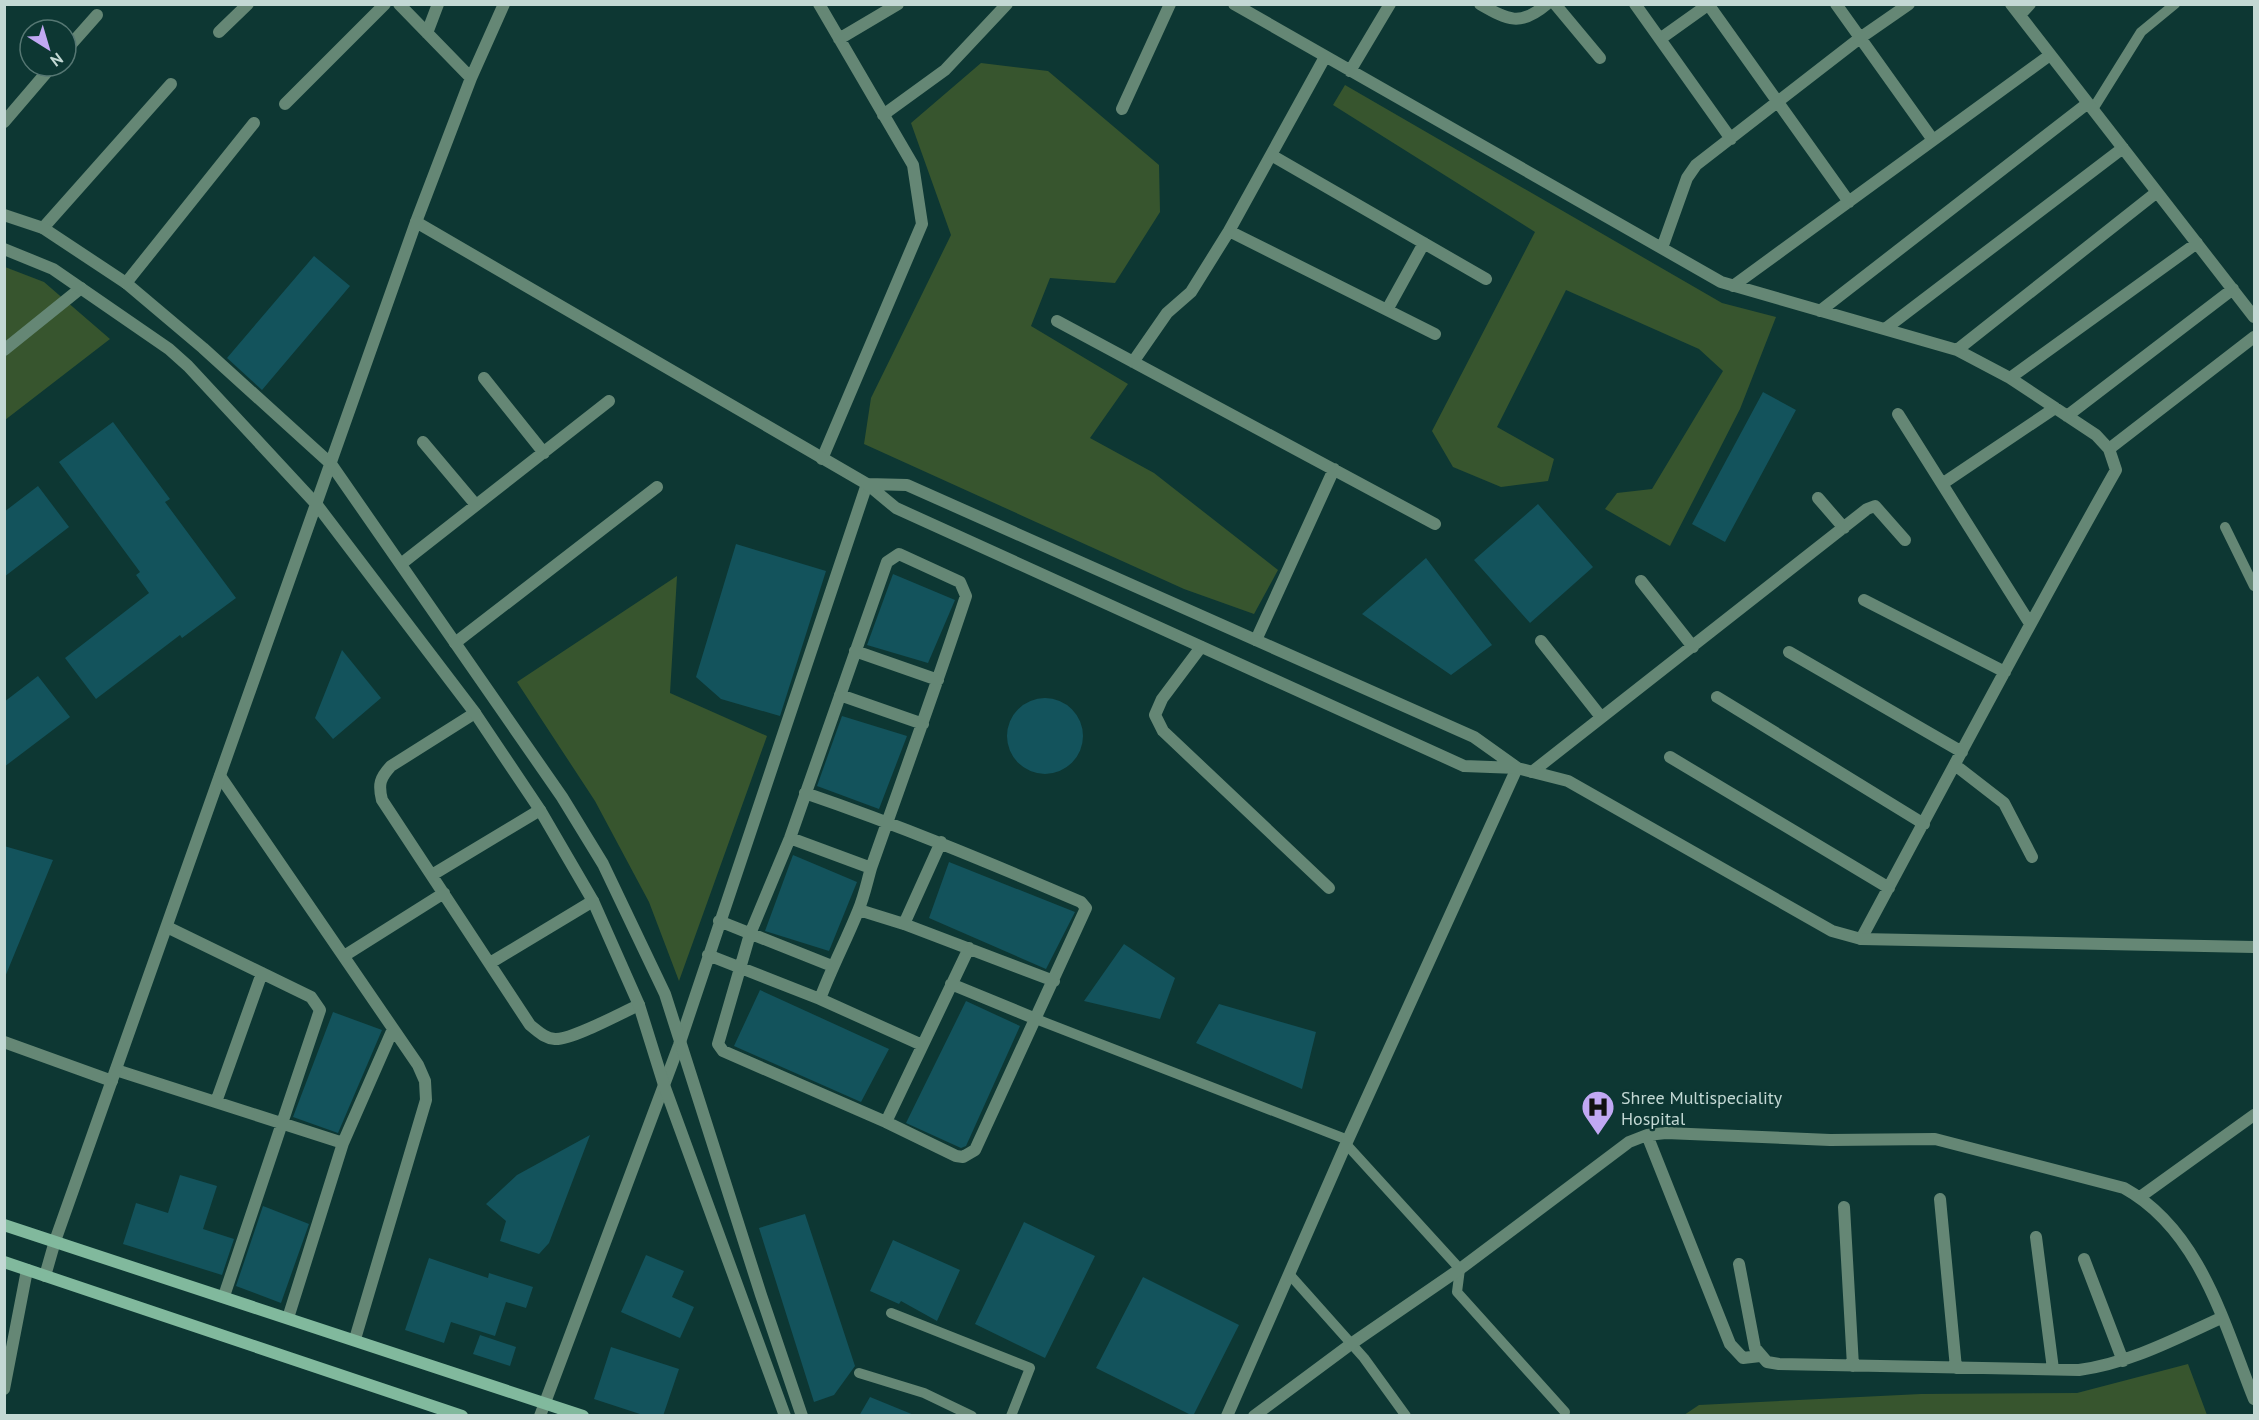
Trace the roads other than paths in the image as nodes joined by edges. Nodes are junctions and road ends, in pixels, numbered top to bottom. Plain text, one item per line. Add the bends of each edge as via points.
1 (249, 4) edge
2 (385, 4) edge
3 (399, 4) edge
4 (438, 4) edge
5 (504, 4) edge
6 (819, 4) edge
7 (898, 4) edge
8 (1007, 4) edge
9 (1170, 4) edge
10 (1234, 4) edge
11 (1390, 4) edge
12 (1480, 4) edge
13 (1547, 4) edge
14 (1555, 4) edge
15 (1635, 4) edge
16 (1836, 4) edge
17 (1909, 4) edge
18 (2011, 4) edge
19 (2030, 4) edge
20 (2175, 4) edge
21 (1708, 5) edge
22 (97, 15) dead end
23 (2020, 15) junction
24 (219, 32) dead end
25 (427, 33) junction
26 (78, 36) edge
27 (1860, 38) junction
28 (839, 39) junction
29 (1660, 39) junction
30 (2050, 55) junction
31 (1325, 57) junction
32 (1600, 58) dead end
33 (1350, 71) junction
34 (42, 78) edge
35 (471, 78) junction
36 (171, 84) dead end
37 (1778, 102) junction
38 (285, 104) dead end
39 (2090, 106) junction
40 (1122, 109) dead end
41 (883, 115) junction
42 (4, 122) edge
43 (254, 123) dead end
44 (1731, 139) junction
45 (1933, 140) junction
46 (2123, 148) junction
47 (1271, 155) junction
48 (2157, 192) junction
49 (1849, 202) junction
50 (4, 215) edge
51 (416, 222) junction
52 (44, 228) junction
53 (1229, 231) junction
54 (1424, 243) junction
55 (2197, 243) junction
56 (1662, 248) junction
57 (4, 249) edge
58 (1486, 279) dead end
59 (126, 283) junction
60 (1733, 286) junction
61 (81, 288) junction
62 (2233, 289) junction
63 (1387, 310) junction
64 (1820, 311) junction
65 (2254, 317) edge
66 (1057, 321) dead end
67 (1885, 329) junction
68 (1436, 334) dead end
69 (2254, 337) edge
70 (4, 350) edge
71 (1957, 350) junction
72 (1133, 362) junction
73 (484, 378) dead end
74 (2010, 378) junction
75 (609, 401) dead end
76 (2055, 408) junction
77 (1898, 414) dead end
78 (2067, 416) junction
79 (423, 442) dead end
80 (2109, 450) junction
81 (544, 453) junction
82 (822, 459) junction
83 (331, 464) junction
84 (1334, 469) junction
85 (867, 484) junction
86 (1942, 484) junction
87 (657, 487) dead end
88 (1818, 498) dead end
89 (316, 505) junction
90 (476, 505) junction
91 (1436, 524) dead end
92 (2225, 527) dead end
93 (1844, 528) junction
94 (1905, 540) dead end
95 (400, 564) junction
96 (1641, 580) dead end
97 (2254, 586) edge
98 (1864, 600) dead end
99 (2030, 622) junction
100 (1256, 640) junction
101 (1541, 641) dead end
102 (455, 643) junction
103 (1201, 647) junction
104 (1693, 647) junction
105 (855, 651) junction
106 (1789, 652) dead end
107 (2005, 672) junction
108 (939, 680) junction
109 (840, 695) junction
110 (1717, 697) dead end
111 (475, 713) junction
112 (1601, 717) junction
113 (923, 724) junction
114 (1962, 752) junction
115 (1670, 758) dead end
116 (1955, 765) junction
117 (1517, 768) junction
118 (1532, 772) junction
119 (220, 776) junction
120 (806, 793) junction
121 (540, 810) junction
122 (889, 822) junction
123 (1924, 824) junction
124 (790, 838) junction
125 (941, 842) junction
126 (2032, 858) dead end
127 (871, 868) junction
128 (432, 875) junction
129 (1329, 888) dead end
130 (1889, 888) junction
131 (444, 893) junction
132 (592, 901) junction
133 (859, 910) junction
134 (719, 921) junction
135 (904, 924) junction
136 (167, 927) junction
137 (750, 934) junction
138 (1861, 939) junction
139 (2254, 947) edge
140 (969, 948) junction
141 (344, 956) junction
142 (708, 956) junction
143 (490, 963) junction
144 (832, 966) junction
145 (740, 967) junction
146 (262, 973) junction
147 (1054, 981) junction
148 (951, 984) junction
149 (820, 999) junction
150 (639, 1005) junction
151 (1036, 1019) junction
152 (393, 1029) junction
153 (4, 1042) edge
154 (679, 1045) junction
155 (922, 1045) junction
156 (114, 1075) junction
157 (664, 1085) junction
158 (216, 1102) junction
159 (2254, 1115) edge
160 (886, 1122) junction
161 (283, 1123) junction
162 (1647, 1135) junction
163 (1347, 1142) junction
164 (343, 1143) junction
165 (2140, 1197) junction
166 (1940, 1199) dead end
167 (1844, 1207) dead end
168 (4, 1226) edge
169 (2036, 1237) dead end
170 (55, 1241) junction
171 (2084, 1259) dead end
172 (4, 1262) edge
173 (1739, 1264) dead end
174 (1460, 1269) junction
175 (27, 1270) junction
176 (1290, 1275) junction
177 (45, 1276) junction
178 (224, 1296) junction
179 (891, 1313) dead end
180 (288, 1318) junction
181 (2222, 1318) junction
182 (355, 1339) junction
183 (1351, 1344) junction
184 (1760, 1356) junction
185 (2123, 1360) junction
186 (1853, 1366) junction
187 (1956, 1368) junction
188 (2053, 1369) junction
189 (859, 1373) dead end
190 (4, 1389) edge
191 (2254, 1399) edge
192 (545, 1402) junction
193 (1565, 1412) dead end
194 (462, 1416) edge
195 (540, 1416) edge
196 (583, 1416) edge
197 (785, 1416) edge
198 (802, 1416) edge
199 (972, 1416) edge
200 (1011, 1416) edge
201 (1227, 1416) edge
202 (1254, 1416) edge
203 (1406, 1416) edge

1 - 24 street
2 - 38 street
3 - 25 street
4 - 25 street
5 - 35 street
6 - 28 street
7 - 28 street
8 - 41 street via 945,70
9 - 40 street
10 - 31 street
11 - 33 street
12 - 13 street via 1513,20 1526,18
14 - 32 street
15 - 29 street
16 - 27 street
17 - 27 street
18 - 23 street
19 - 23 street
20 - 39 lane via 2141,32
21 - 29 street
21 - 37 street
22 - 26 street
23 - 30 street
25 - 35 street
27 - 37 street
27 - 45 street
28 - 41 street
29 - 44 street
30 - 39 street
30 - 45 street
31 - 33 street
31 - 47 street
33 - 56 street
34 - 42 street
35 - 51 street
36 - 52 street
37 - 44 street
37 - 49 street
39 - 46 street
39 - 64 street
41 - 82 street via 913,165 922,224
43 - 59 street
44 - 56 street via 1696,165 1687,178
45 - 49 street
46 - 48 street
46 - 67 street
47 - 53 street
47 - 54 street
48 - 55 street
48 - 71 street
49 - 60 street
50 - 52 street
51 - 82 street
51 - 83 street
52 - 59 street
53 - 63 street
53 - 72 street via 1191,292 1167,313
54 - 58 street
54 - 63 street
55 - 62 street
55 - 74 street
56 - 60 street
57 - 61 street via 37,260
59 - 83 street
60 - 64 street
61 - 70 street
61 - 89 street via 188,366
62 - 65 street
62 - 78 street
63 - 68 street
64 - 67 street
66 - 72 street
67 - 71 street
69 - 80 street
71 - 74 street
72 - 84 street
73 - 81 street
74 - 76 street
75 - 81 street
76 - 78 street
76 - 86 street
77 - 86 street
78 - 80 street via 2096,435
79 - 90 street
80 - 99 street via 2116,470
81 - 90 street
82 - 85 street
83 - 89 street
83 - 95 street
84 - 91 street
84 - 100 street
85 - 100 street via 908,485
85 - 103 street via 896,508
85 - 134 street
86 - 99 street
87 - 102 street
88 - 93 street
89 - 111 street
89 - 119 street
90 - 95 street
92 - 97 lane
93 - 94 street via 1875,506
93 - 104 street
95 - 102 street
96 - 104 street
98 - 107 street
99 - 107 street
100 - 117 street via 1474,737
101 - 112 street
102 - 154 street via 562,797 603,864 665,994
103 - 117 street via 1464,766
103 - 129 street via 1162,699 1155,715 1162,731
104 - 112 street
105 - 108 street
105 - 108 street via 887,562 899,554 906,555 952,577 965,588 966,596
105 - 109 street
106 - 114 street
107 - 114 street
108 - 113 street
109 - 113 street
109 - 120 street
110 - 123 street
111 - 121 street
111 - 128 street via 381,776 382,800
112 - 118 street
113 - 122 street
114 - 116 street
115 - 130 street
116 - 123 street
116 - 126 street via 2004,803
117 - 118 street
117 - 163 street
118 - 138 street via 1568,781 1832,931
119 - 136 street
119 - 141 street
120 - 122 street
120 - 124 street
121 - 128 street
121 - 132 street
122 - 125 street
122 - 127 street
123 - 130 street
124 - 127 street
124 - 137 street
125 - 135 street
125 - 147 street via 1084,905 1087,912
127 - 133 street
128 - 131 street
130 - 138 street
131 - 141 street
131 - 143 street
132 - 143 street
132 - 150 street
133 - 135 street
133 - 144 street
134 - 137 street
134 - 142 street
135 - 140 street
136 - 146 street
136 - 156 street
137 - 144 street
137 - 145 street
138 - 139 street
140 - 147 street
140 - 148 street
141 - 152 street
142 - 145 street
142 - 154 street
143 - 150 street via 530,1025 556,1039
144 - 149 street
145 - 149 street
145 - 160 street via 720,1048
146 - 158 street
146 - 161 street via 311,997 320,1010
147 - 151 street
148 - 151 street
148 - 155 street
149 - 155 street
150 - 157 street
151 - 160 street via 975,1150 969,1155 956,1156
151 - 163 lane
152 - 164 street
152 - 182 street via 418,1065 426,1100
153 - 156 street
154 - 157 street
154 - 198 street
155 - 160 street
156 - 158 street
156 - 170 street
157 - 192 street
157 - 197 street
158 - 161 street
159 - 165 street
161 - 164 street
161 - 178 street
162 - 165 street via 1935,1139 2124,1188
162 - 174 street via 1629,1142
162 - 184 street via 1730,1344 1743,1358
163 - 174 lane
163 - 176 street
164 - 180 street
165 - 181 street via 2193,1255
166 - 187 street
167 - 186 street
168 - 170 main road
169 - 188 street
170 - 177 street
170 - 178 main road
171 - 185 street
172 - 175 main road
173 - 184 street via 1755,1348
174 - 183 street
174 - 193 lane via 1457,1292
175 - 177 main road
175 - 190 street
176 - 183 lane
176 - 201 street
177 - 194 main road
178 - 180 main road
179 - 200 lane via 1030,1368
180 - 182 main road
181 - 185 street
181 - 191 street
182 - 192 main road
183 - 202 street
183 - 203 lane
184 - 186 street via 1779,1364
185 - 188 street via 2079,1370
186 - 187 street
187 - 188 street
189 - 199 lane via 924,1394
192 - 195 street
192 - 196 main road

